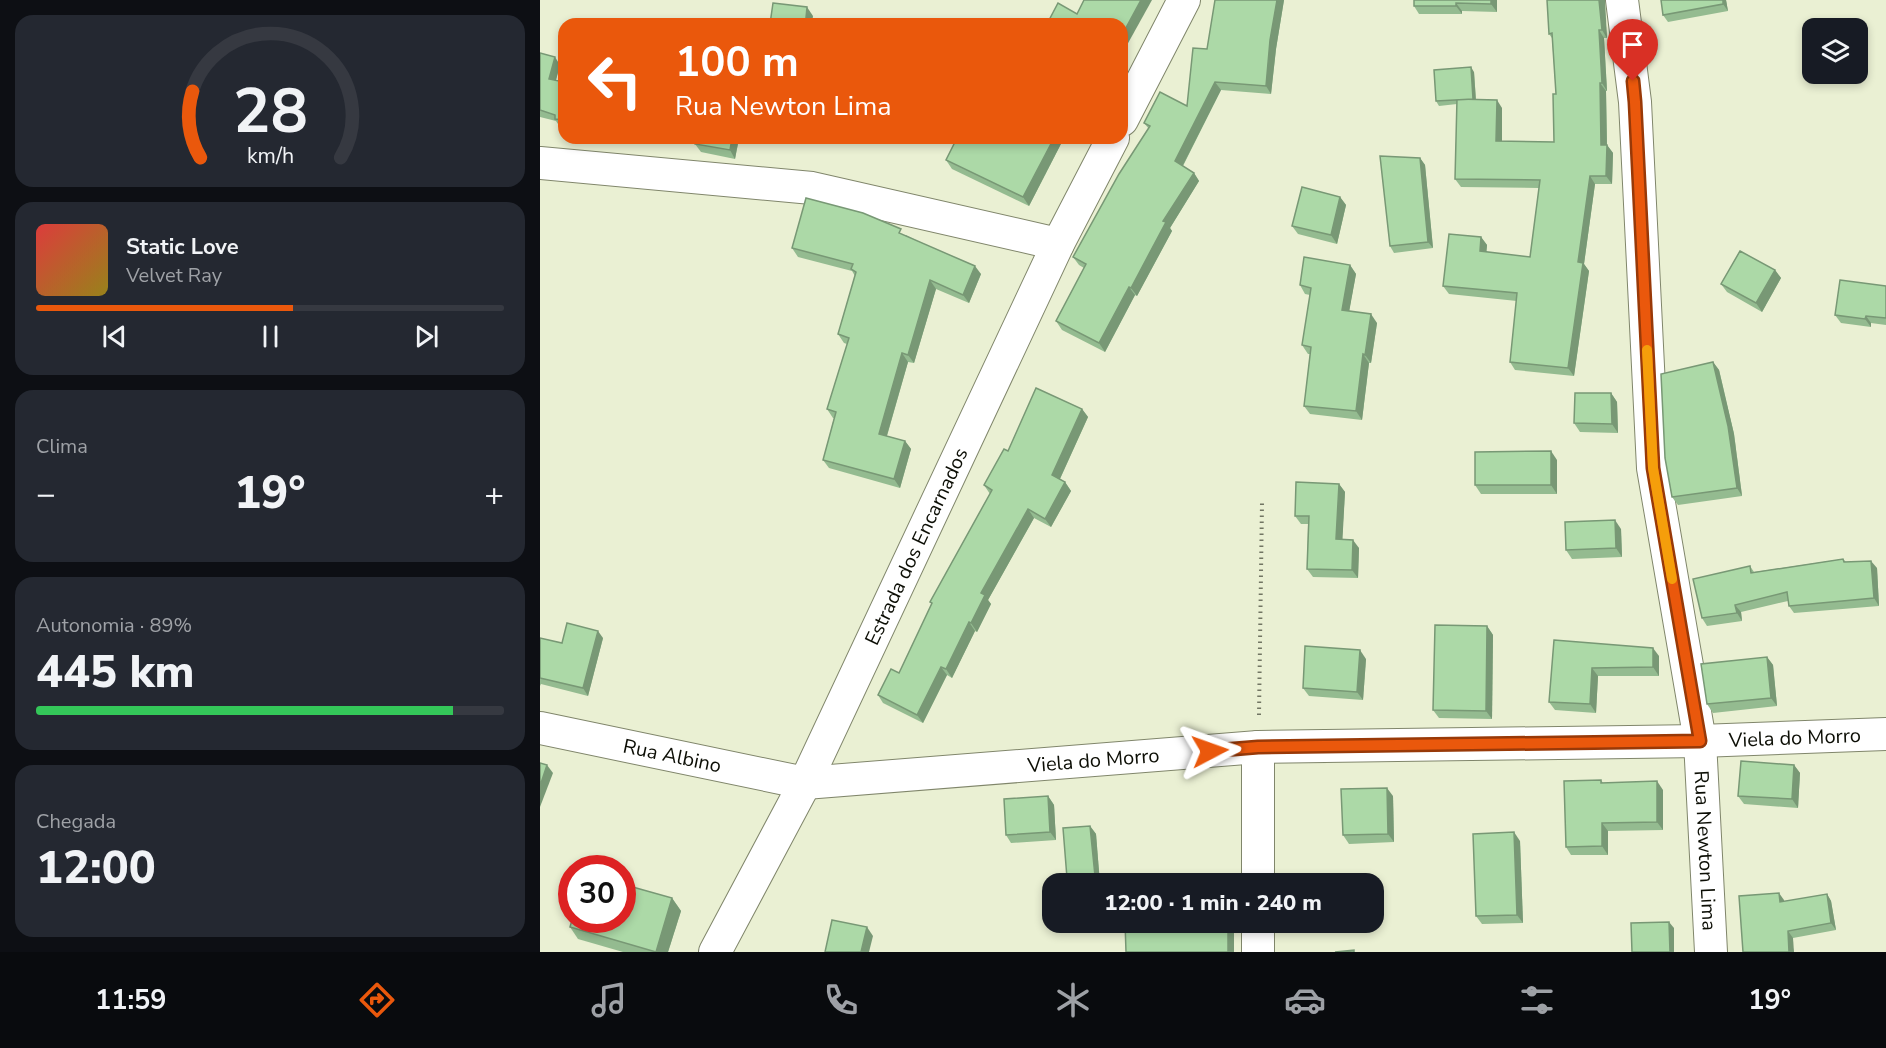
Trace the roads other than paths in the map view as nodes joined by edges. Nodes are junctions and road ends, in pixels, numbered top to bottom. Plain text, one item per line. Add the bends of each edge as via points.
1 (1184, 0) edge
2 (1622, 0) edge
3 (1128, 108) edge
4 (1110, 144) edge
5 (540, 163) edge
6 (1058, 244) junction
7 (540, 728) edge
8 (1886, 734) edge
9 (1700, 741) junction
10 (1258, 747) junction
11 (805, 783) junction
12 (1258, 873) edge
13 (1258, 933) edge
14 (715, 952) edge
15 (1258, 952) edge
16 (1711, 952) edge

1 - 3 street
2 - 9 street, Rua Newton Lima via 1635,102 1653,468
4 - 6 street, Estrada dos Encarnados
5 - 6 street via 812,188
6 - 11 street, Estrada dos Encarnados
7 - 11 street, Rua Albino
8 - 9 street, Viela do Morro
9 - 10 street, Viela do Morro
9 - 16 street, Rua Newton Lima
10 - 11 street, Viela do Morro
10 - 12 street
11 - 14 street, Estrada dos Encarnados
13 - 15 street

